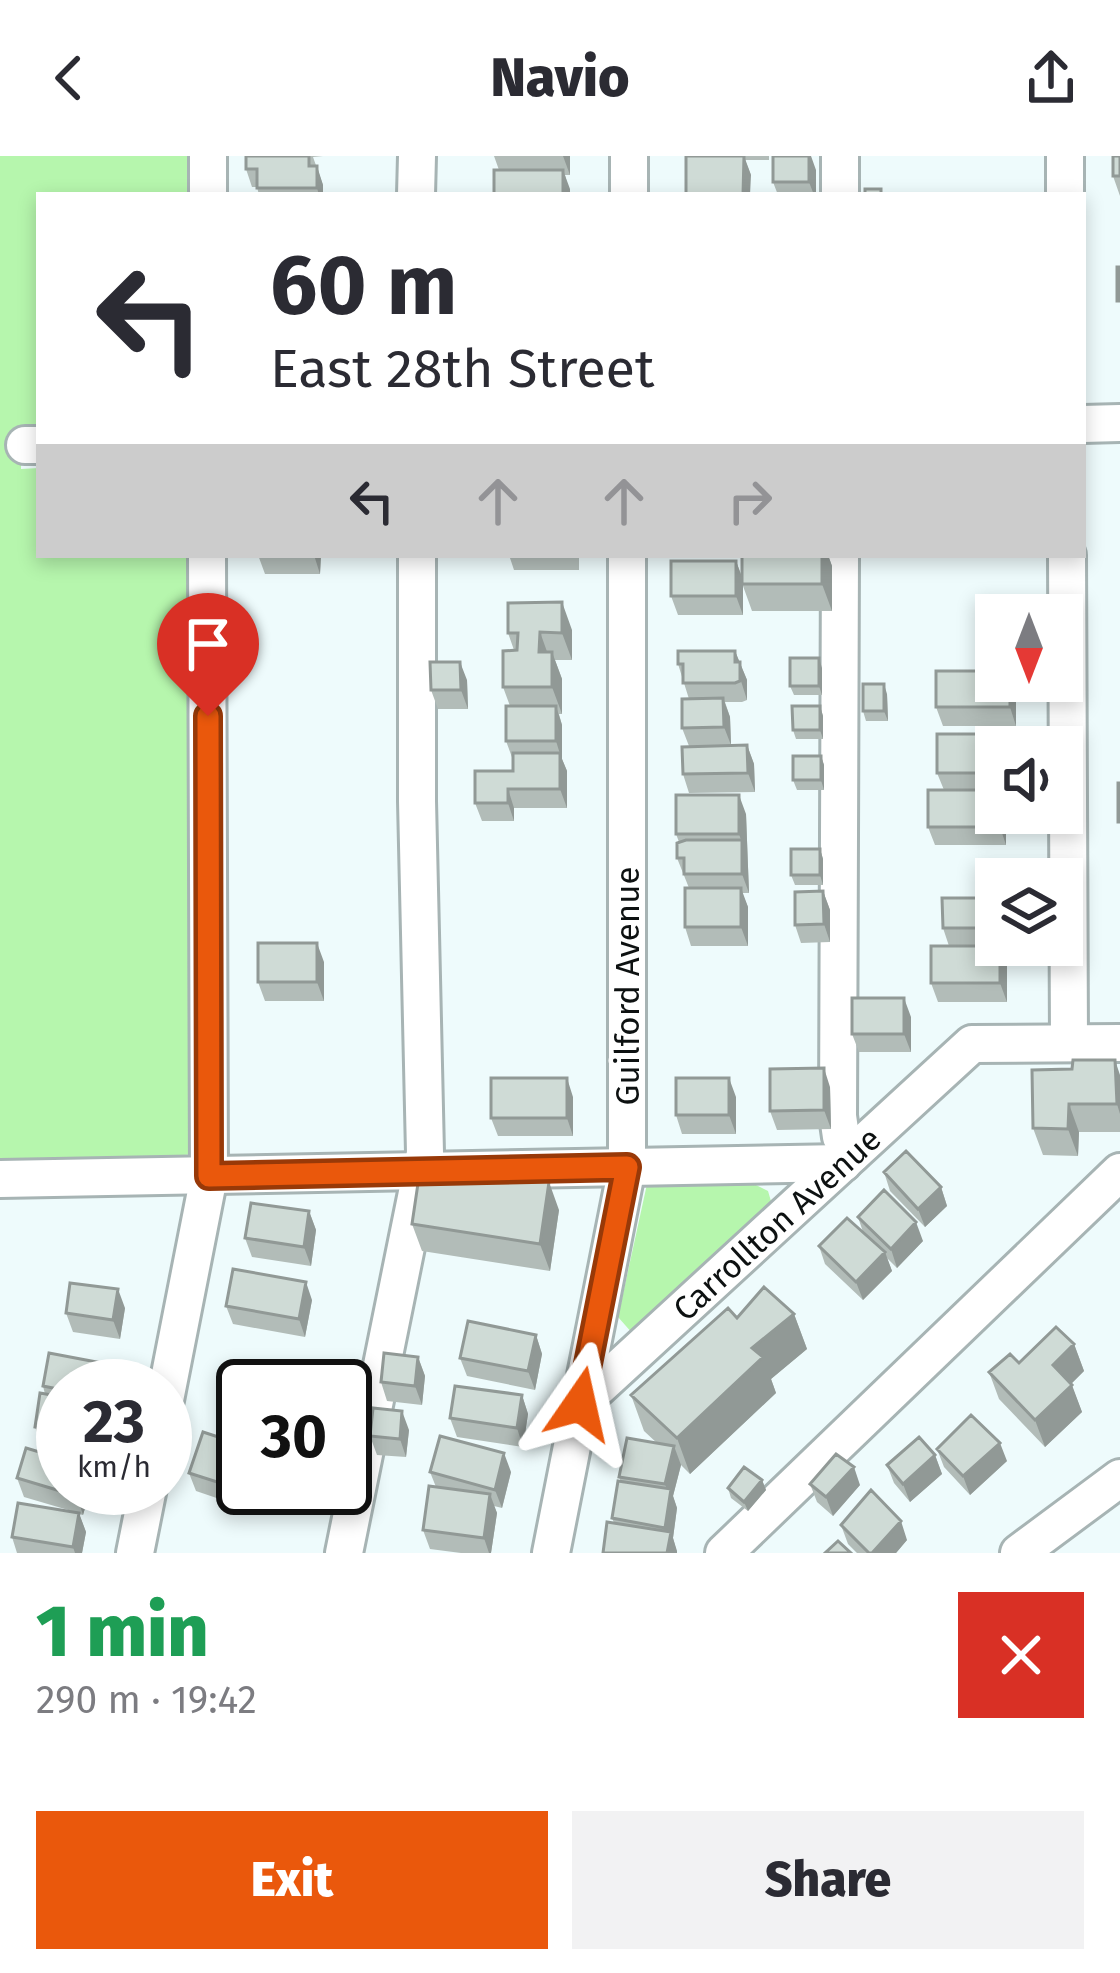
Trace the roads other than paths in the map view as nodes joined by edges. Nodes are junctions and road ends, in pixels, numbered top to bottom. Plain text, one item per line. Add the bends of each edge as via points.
1 (208, 156) edge
2 (417, 156) edge
3 (629, 156) edge
4 (840, 156) edge
5 (1065, 156) edge
6 (208, 192) edge
7 (416, 192) edge
8 (629, 192) edge
9 (840, 192) edge
10 (1065, 192) edge
11 (1120, 423) edge
12 (1086, 424) edge
13 (207, 558) edge
14 (417, 558) edge
15 (627, 558) edge
16 (840, 558) edge
17 (1067, 558) edge
18 (1120, 1042) edge
19 (1069, 1043) junction
20 (848, 1159) junction
21 (627, 1167) junction
22 (420, 1172) junction
23 (1120, 1172) edge
24 (209, 1176) junction
25 (0, 1182) edge
26 (173, 1359) edge
27 (580, 1404) junction
28 (1120, 1478) edge
29 (143, 1515) edge
30 (135, 1553) edge
31 (344, 1553) edge
32 (551, 1553) edge
33 (724, 1553) edge
34 (1019, 1553) edge

1 - 6 street
2 - 7 street
3 - 8 street
4 - 9 street
5 - 10 street
11 - 12 street
13 - 24 street
14 - 22 street
15 - 21 street, Guilford Avenue
16 - 20 street via 838,1116
17 - 19 street
18 - 19 street
19 - 20 street, Carrollton Avenue via 972,1044
20 - 21 street
20 - 27 street, Carrollton Avenue
21 - 22 street
21 - 27 street, Guilford Avenue
22 - 24 street
22 - 31 street
23 - 33 street
24 - 25 street
24 - 26 street
27 - 32 street, Guilford Avenue
28 - 34 street
29 - 30 street

